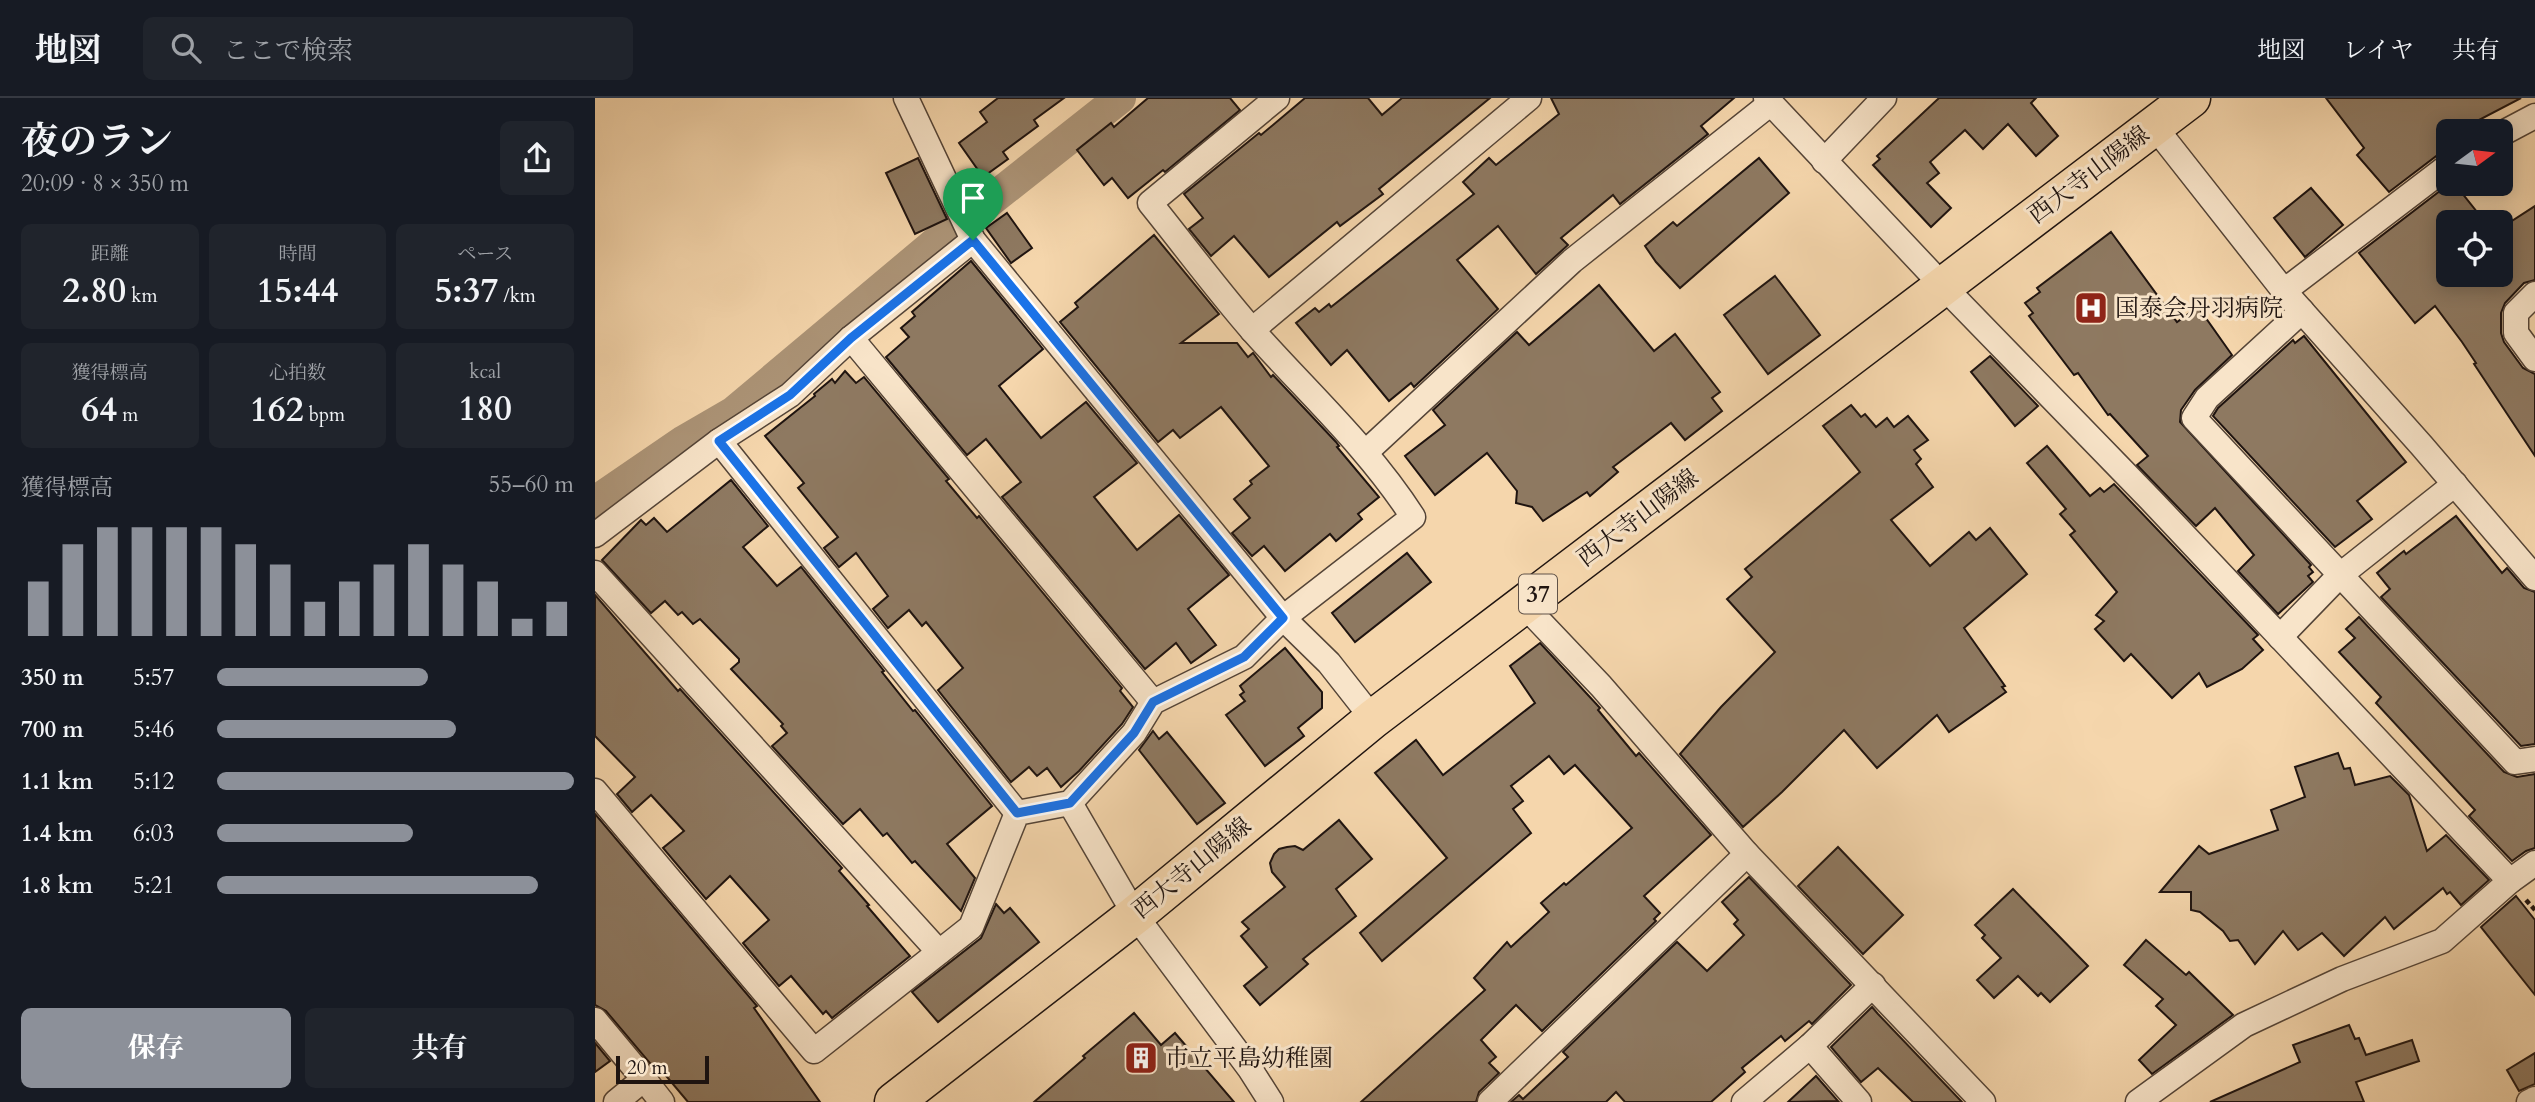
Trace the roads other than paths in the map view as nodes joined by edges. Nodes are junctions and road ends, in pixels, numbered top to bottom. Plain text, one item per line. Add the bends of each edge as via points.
1 (906, 98) edge
2 (1277, 98) edge
3 (1529, 98) edge
4 (1884, 98) edge
5 (2191, 98) edge
6 (1769, 101) edge
7 (2535, 116) edge
8 (2154, 126) junction
9 (2513, 128) edge
10 (1824, 161) junction
11 (2436, 175) edge
12 (973, 240) junction
13 (1942, 285) junction
14 (2284, 291) junction
15 (2535, 294) edge
16 (2302, 311) junction
17 (1252, 330) junction
18 (851, 338) junction
19 (2535, 359) edge
20 (719, 441) junction
21 (1366, 452) junction
22 (2455, 484) junction
23 (595, 535) edge
24 (595, 573) edge
25 (2339, 576) junction
26 (2535, 578) edge
27 (1524, 605) junction
28 (1283, 618) junction
29 (2280, 637) junction
30 (1153, 702) junction
31 (1373, 719) junction
32 (2535, 759) edge
33 (595, 791) edge
34 (1070, 803) junction
35 (1017, 813) junction
36 (1747, 854) junction
37 (2535, 863) edge
38 (2510, 881) junction
39 (1135, 915) junction
40 (939, 952) junction
41 (1873, 985) junction
42 (595, 1020) edge
43 (1810, 1046) junction
44 (644, 1079) junction
45 (2535, 1099) edge
46 (616, 1102) edge
47 (662, 1102) edge
48 (894, 1102) edge
49 (1271, 1102) edge
50 (1490, 1102) edge
51 (1744, 1102) edge
52 (1859, 1102) edge
53 (1983, 1102) edge
54 (2138, 1102) edge
55 (2529, 1102) edge

1 - 12 street
2 - 17 street via 1150,203
3 - 17 street
4 - 10 street
5 - 8 main road, 西大寺山陽線 / 37
6 - 10 street
6 - 21 street via 1572,261
7 - 9 street
8 - 13 main road, 西大寺山陽線 / 37
8 - 14 street
10 - 13 street
11 - 14 street
12 - 18 street
12 - 28 street
13 - 27 main road, 西大寺山陽線 / 37
13 - 29 street
14 - 16 street
15 - 19 street via 2516,313 2516,333
16 - 22 street
16 - 25 street via 2207,398 2194,418
17 - 21 street
18 - 20 street via 790,395
18 - 30 street
20 - 23 street
20 - 35 street
21 - 28 street via 1413,517
22 - 25 street
22 - 26 street
24 - 40 street
25 - 29 street
25 - 32 street via 2515,762
27 - 31 main road, 西大寺山陽線 / 37
27 - 36 street
28 - 30 street via 1244,657
28 - 31 street via 1329,663
29 - 38 street
30 - 34 street via 1134,733
31 - 39 main road, 西大寺山陽線 / 37
33 - 40 street via 814,1051
34 - 35 street
34 - 39 street
35 - 40 street via 971,927
36 - 41 street
36 - 50 street
37 - 38 street
38 - 54 street via 2442,941 2342,979 2244,1025
39 - 48 main road, 西大寺山陽線 / 37
39 - 49 street
41 - 43 street
41 - 53 street
42 - 44 street
43 - 51 street
43 - 52 street
44 - 46 street
44 - 47 street
45 - 55 street

